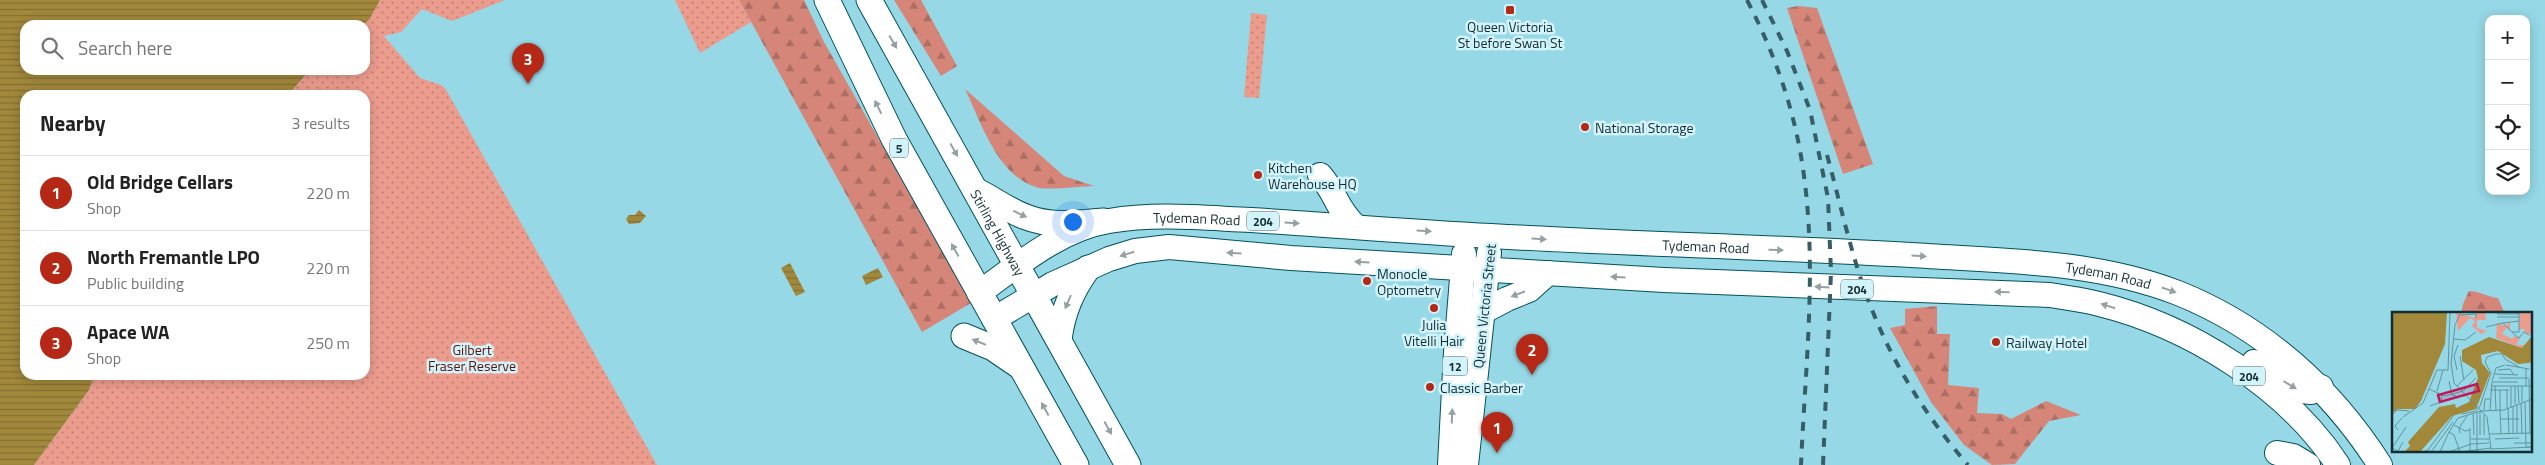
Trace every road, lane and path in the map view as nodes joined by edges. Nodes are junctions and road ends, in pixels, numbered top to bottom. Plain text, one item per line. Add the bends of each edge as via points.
1 (827, 0) edge
2 (869, 0) edge
3 (1320, 175) dead end
4 (977, 190) junction
5 (1104, 221) junction
6 (1355, 226) junction
7 (1466, 235) junction
8 (1490, 236) junction
9 (1018, 265) junction
10 (1088, 268) junction
11 (1463, 268) junction
12 (1488, 269) junction
13 (1548, 273) junction
14 (979, 293) junction
15 (1034, 295) junction
16 (1484, 311) junction
17 (994, 319) junction
18 (2168, 328) junction
19 (964, 336) dead end
20 (1059, 339) junction
21 (1022, 368) junction
22 (2321, 388) junction
23 (2277, 453) dead end
24 (1076, 465) edge
25 (1128, 465) edge
26 (1450, 465) edge
27 (1466, 465) edge
28 (2308, 465) edge
29 (2338, 465) edge
30 (2380, 465) edge

14 -> 1 highway, 5 via 894,139
2 -> 4 highway, Stirling Highway
3 - 6 main road via 1329,184 1342,214
4 -> 5 highway via 1025,217 1067,224
4 - 9 highway, Stirling Highway
5 -> 6 main road, Tydeman Road / 204 via 1176,216
5 - 9 main road, Tydeman Road / 204 via 1071,233
6 -> 7 main road, Tydeman Road / 204
7 - 8 main road, Tydeman Road / 204
7 - 11 main road, Queen Victoria Street / 12
8 - 12 main road, Queen Victoria Street / 12
8 -> 22 main road, Tydeman Road / 204 via 2028,262 2122,276 2178,294 2228,318 2259,336
9 - 14 main road, Tydeman Road
9 - 15 highway, Stirling Highway
11 -> 10 main road, Tydeman Road / 204 via 1168,247 1135,251
10 - 15 main road, Tydeman Road / 204
10 -> 20 highway via 1065,308
11 - 12 main road, Tydeman Road / 204
26 -> 11 main road, Queen Victoria Street / 12
12 - 13 main road, Tydeman Road / 204
12 - 16 main road, Queen Victoria Street / 12
13 -> 16 main road via 1529,290
18 -> 13 main road, Tydeman Road / 204 via 2099,303 2050,295 1893,291
14 - 17 highway, 5
15 - 17 main road, Tydeman Road
15 - 20 highway, Stirling Highway
16 - 27 main road, Queen Victoria Street / 12
17 - 21 highway, 5
18 -> 22 main road via 2219,339 2301,391
18 - 29 main road, Tydeman Road / 204 via 2231,362 2269,392 2314,434
21 -> 19 highway via 993,348
20 -> 25 highway, Stirling Highway
24 -> 21 highway, 5
22 - 30 main road, Tydeman Road / 204
23 - 28 main road via 2293,456

